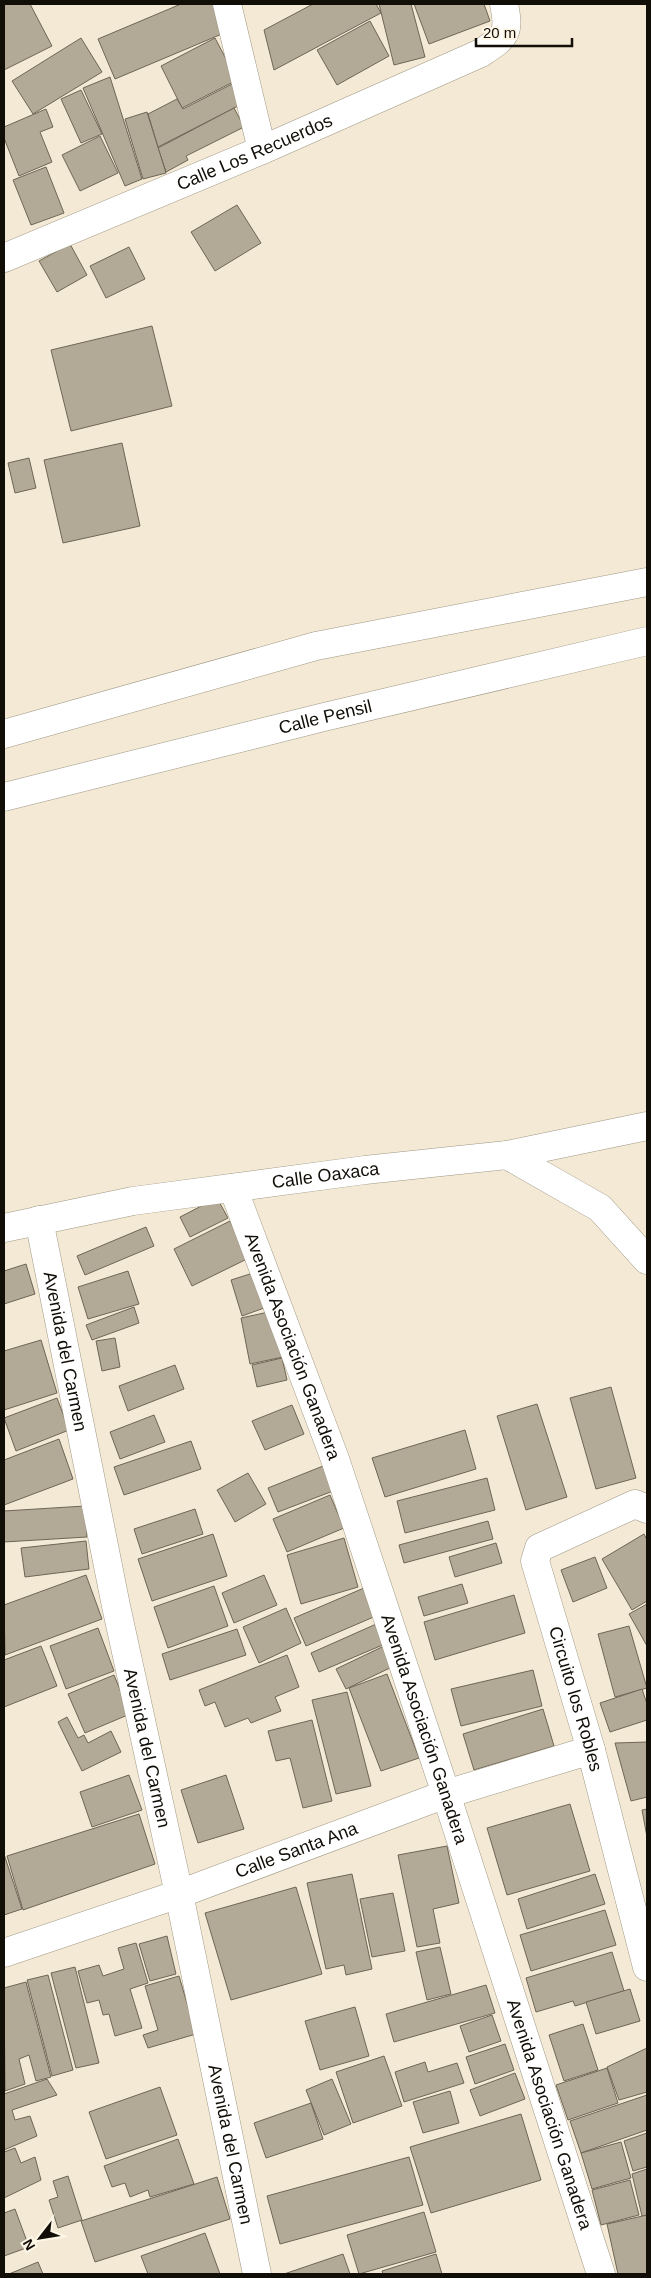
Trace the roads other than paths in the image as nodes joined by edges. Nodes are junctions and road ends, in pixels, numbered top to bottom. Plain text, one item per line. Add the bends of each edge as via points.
1 (227, 4) edge
2 (504, 4) edge
3 (262, 150) junction
4 (4, 254) edge
5 (647, 582) edge
6 (647, 641) edge
7 (4, 734) edge
8 (4, 797) edge
9 (647, 1126) edge
10 (507, 1155) junction
11 (233, 1188) junction
12 (39, 1220) junction
13 (4, 1228) edge
14 (647, 1260) edge
15 (647, 1509) edge
16 (591, 1750) junction
17 (446, 1794) junction
18 (179, 1894) junction
19 (4, 1953) edge
20 (647, 1967) edge
21 (257, 2274) edge
22 (601, 2274) edge

1 - 3 street
2 - 3 street, Calle Los Recuerdos via 508,25 502,39 481,53
3 - 4 street, Calle Los Recuerdos
5 - 7 street via 316,646
6 - 8 street, Calle Pensil
9 - 10 street, Calle Oaxaca
10 - 11 street, Calle Oaxaca
10 - 14 street via 600,1208
11 - 12 street, Calle Oaxaca via 133,1201
11 - 17 street, Avenida Asociación Ganadera via 335,1459
12 - 13 street, Calle Oaxaca
12 - 18 street, Avenida del Carmen via 116,1606
15 - 16 street, Circuito los Robles via 635,1504 539,1548 535,1561
16 - 17 street, Calle Santa Ana
16 - 20 street, Circuito los Robles
17 - 18 street, Calle Santa Ana
17 - 22 street, Avenida Asociación Ganadera
18 - 19 street, Calle Santa Ana
18 - 21 street, Avenida del Carmen

